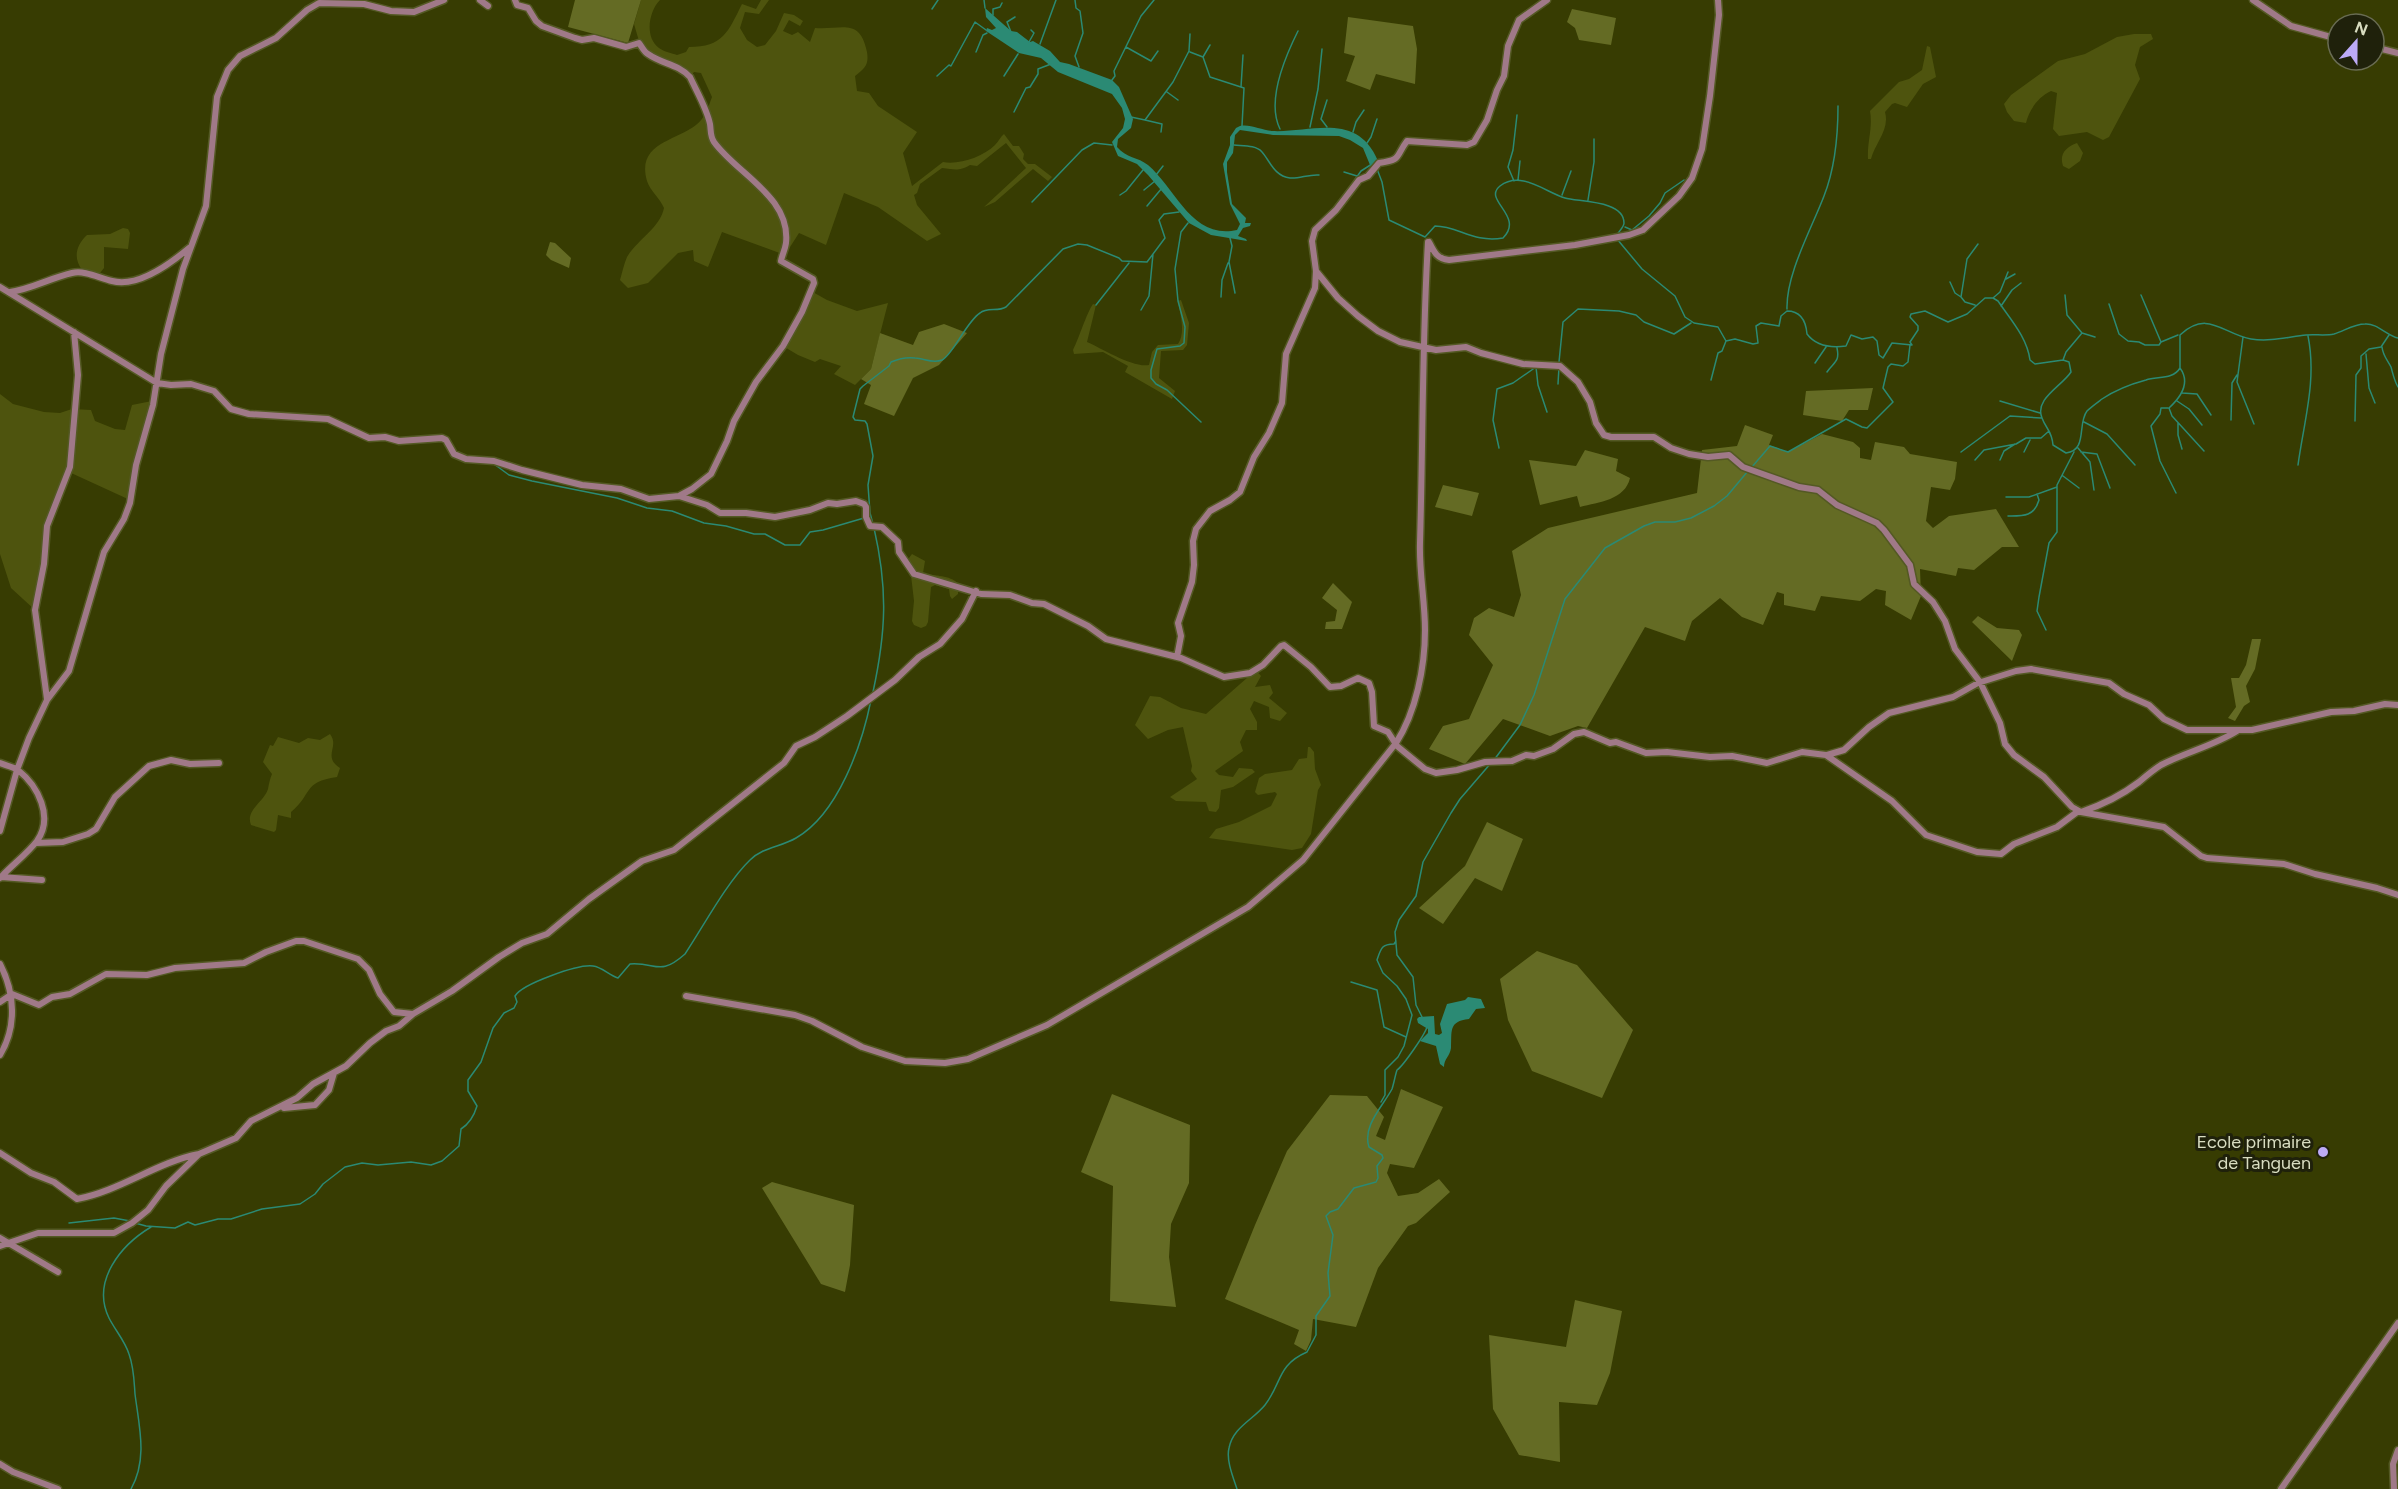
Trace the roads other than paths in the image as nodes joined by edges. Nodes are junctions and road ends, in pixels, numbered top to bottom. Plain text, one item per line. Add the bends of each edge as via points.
1 (444, 0) edge
2 (480, 0) edge
3 (515, 0) edge
4 (1547, 0) edge
5 (1719, 0) edge
6 (2253, 0) edge
7 (488, 6) dead end
8 (2326, 36) edge
9 (192, 246) junction
10 (1316, 271) junction
11 (0, 287) edge
12 (9, 292) junction
13 (74, 332) junction
14 (1423, 349) junction
15 (157, 383) junction
16 (679, 496) junction
17 (975, 591) junction
18 (1177, 657) junction
19 (1980, 682) junction
20 (47, 699) junction
21 (2398, 705) edge
22 (2237, 731) junction
23 (1395, 743) junction
24 (1826, 755) junction
25 (0, 763) edge
26 (219, 763) dead end
27 (17, 770) junction
28 (2081, 812) junction
29 (0, 831) edge
30 (36, 843) junction
31 (0, 877) edge
32 (42, 880) dead end
33 (2398, 895) edge
34 (0, 964) edge
35 (12, 994) junction
36 (686, 996) dead end
37 (0, 1002) edge
38 (413, 1014) junction
39 (0, 1055) edge
40 (334, 1073) junction
41 (280, 1108) junction
42 (0, 1153) edge
43 (199, 1154) junction
44 (0, 1238) edge
45 (9, 1242) junction
46 (0, 1246) edge
47 (58, 1272) dead end
48 (2398, 1323) edge
49 (2398, 1450) edge
50 (0, 1464) edge
51 (58, 1489) edge
52 (2281, 1489) edge
53 (2394, 1489) edge

1 - 9 street via 414,12 318,3 276,38 240,56 224,77 217,97 206,206
2 - 7 street
3 - 16 street via 551,30 582,40 594,38 626,47 639,44 650,55 686,72 710,122 713,141 777,206 786,234 781,261 813,279 802,312 734,421 711,474
4 - 10 street via 1519,20 1508,46 1504,76 1487,120 1474,141 1467,145 1407,141 1394,161 1375,166 1315,230 1312,248
5 - 14 street via 1702,149 1692,178 1678,196 1643,230 1629,236 1449,260 1435,254 1428,242
6 - 8 street via 2291,26
9 - 12 street via 171,262 128,283 75,273
9 - 15 street via 160,354
10 - 14 street via 1338,298 1378,331
10 - 18 street via 1315,288 1286,354 1284,394 1269,433 1240,492 1210,511 1196,529 1192,541 1192,582 1178,623
11 - 12 street
12 - 13 street
13 - 15 street
13 - 20 street via 78,375 70,467 47,526 35,610
14 - 19 street via 1466,347 1523,364 1560,366 1578,382 1604,435 1654,437 1689,454 1729,455 1743,466 1818,490 1837,505 1877,523 1910,565 1914,584 1933,602 1955,649
14 - 23 street via 1419,571 1424,646 1406,727
15 - 16 street via 191,384 214,391 235,411 328,419 369,438 442,438 454,454 466,459 494,461 582,485 621,489 649,499
15 - 20 street via 130,503 104,552 69,671
16 - 17 street via 720,513 775,517 828,503 856,501 864,504 870,526 882,527 898,542 899,552 914,574
17 - 18 street via 1044,604 1112,641
17 - 38 street via 962,619 940,644 847,716 796,746 784,764 674,850 642,861 547,934 522,943
18 - 23 street via 1224,677 1235,677 1263,665 1284,645 1330,687 1341,687 1358,678 1369,683 1374,726 1388,732
19 - 22 street via 2016,671 2047,670 2109,683 2187,730
19 - 24 street via 1953,697 1889,713 1844,750
19 - 28 street via 2000,723 2005,744
20 - 27 street
21 - 22 street via 2331,711
22 - 28 street via 2159,766 2113,798
23 - 24 street via 1425,769 1436,773 1534,756 1554,749 1567,736 1584,732 1654,754 1732,756 1767,763 1802,752
23 - 36 street via 1303,860 1248,907 1047,1025 968,1059 945,1063 905,1061 862,1047 795,1015
24 - 28 street via 1892,801 1926,836 1977,852 2001,854
25 - 27 street
26 - 30 street via 171,760 149,766 115,797 96,829 63,842
27 - 29 street
27 - 30 street via 41,798 44,822
28 - 33 street via 2164,827 2207,858 2284,864
30 - 31 street
31 - 32 street
34 - 35 street
35 - 37 street
35 - 38 street via 39,1005 52,997 70,994 106,974 147,975 175,968 244,963 266,951 303,941 358,959 394,1012
35 - 39 street via 10,1037
38 - 40 street
40 - 41 street
40 - 41 street via 329,1090 315,1105
41 - 43 street via 251,1121 236,1138
42 - 43 street via 77,1198
43 - 45 street via 148,1210 114,1233 38,1233
44 - 45 street
45 - 46 street
45 - 47 street
48 - 52 street
49 - 53 street via 2393,1464
50 - 51 street

